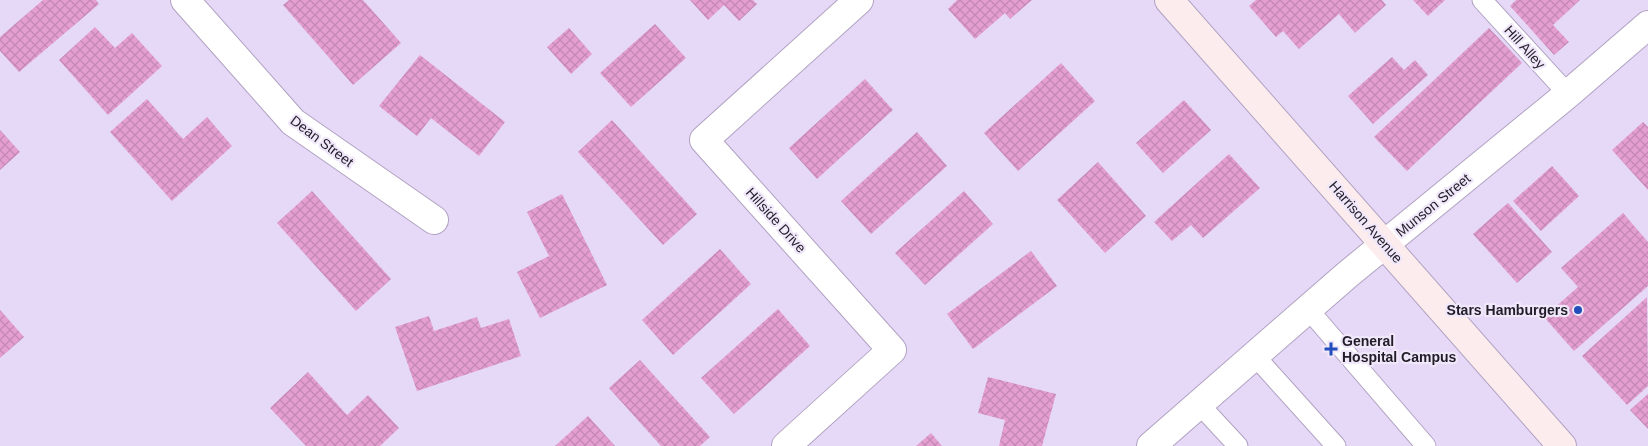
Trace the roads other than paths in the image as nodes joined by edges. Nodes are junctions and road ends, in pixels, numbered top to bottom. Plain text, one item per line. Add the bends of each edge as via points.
1 (185, 0) edge
2 (859, 0) edge
3 (1169, 0) edge
4 (1482, 0) edge
5 (1648, 25) edge
6 (1568, 94) junction
7 (434, 220) dead end
8 (1385, 244) junction
9 (1308, 309) junction
10 (1254, 355) junction
11 (1199, 404) junction
12 (786, 446) edge
13 (1151, 446) edge
14 (1238, 446) edge
15 (1336, 446) edge
16 (1426, 446) edge
17 (1562, 446) edge

1 - 7 street, Dean Street via 293,122
2 - 12 street, Hillside Drive via 704,140 892,350
3 - 8 main road, Harrison Avenue
4 - 6 lane, Hill Alley
5 - 6 street, Munson Street
6 - 8 street, Munson Street
8 - 9 street, Munson Street
8 - 17 main road, Harrison Avenue
9 - 10 street, Munson Street
9 - 16 lane
10 - 11 street, Munson Street
10 - 15 lane
11 - 13 street, Munson Street
11 - 14 lane

